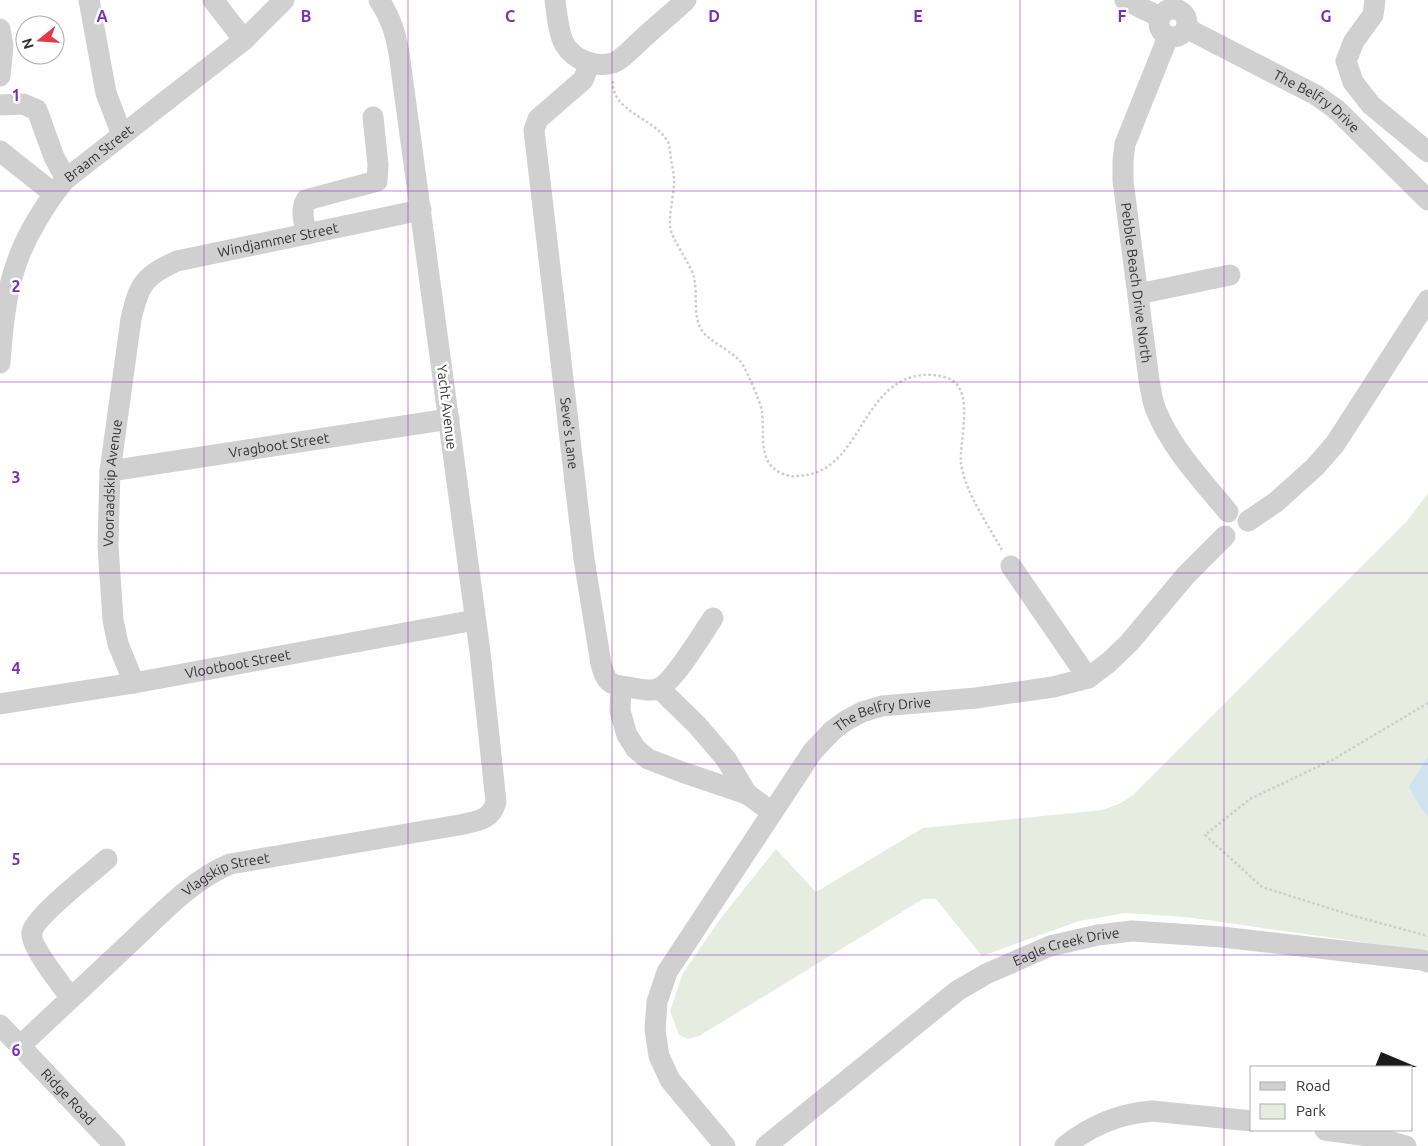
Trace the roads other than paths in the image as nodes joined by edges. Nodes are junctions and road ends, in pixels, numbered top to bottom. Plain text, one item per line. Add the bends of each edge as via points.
1 (89, 0) edge
2 (213, 0) edge
3 (284, 0) edge
4 (379, 0) edge
5 (555, 0) edge
6 (686, 0) edge
7 (1125, 0) edge
8 (1375, 0) edge
9 (1176, 19) edge
10 (0, 29) edge
11 (244, 40) junction
12 (590, 63) junction
13 (0, 76) edge
14 (0, 105) edge
15 (373, 117) dead end
16 (122, 135) junction
17 (0, 151) edge
18 (1428, 152) edge
19 (59, 186) junction
20 (1428, 200) edge
21 (421, 210) junction
22 (307, 234) junction
23 (1230, 275) dead end
24 (142, 284) joint
25 (1138, 294) junction
26 (1428, 300) edge
27 (0, 363) edge
28 (449, 419) junction
29 (110, 472) junction
30 (1228, 512) junction
31 (1248, 521) junction
32 (1225, 536) junction
33 (1011, 566) road end
34 (713, 618) dead end
35 (474, 620) junction
36 (1088, 678) junction
37 (134, 683) junction
38 (621, 686) junction
39 (658, 688) junction
40 (0, 704) edge
41 (747, 794) junction
42 (772, 812) junction
43 (489, 816) joint
44 (108, 859) dead end
45 (1428, 962) edge
46 (71, 998) junction
47 (0, 1025) edge
48 (21, 1045) junction
49 (1250, 1121) edge
50 (1335, 1136) edge
51 (115, 1146) edge
52 (725, 1146) edge
53 (766, 1146) edge
54 (1065, 1146) edge
55 (1406, 1146) edge

1 - 16 street via 106,93
2 - 11 street
3 - 11 street, Braam Street
4 - 21 street, Yacht Avenue via 389,14 398,46
5 - 12 street via 565,45 573,54
6 - 12 street via 613,63
7 - 9 street, The Belfry Drive
8 - 18 street via 1373,15 1354,41 1346,61 1353,82 1371,105
9 - 20 street, The Belfry Drive via 1316,95 1337,110
9 - 25 street, Pebble Beach Drive North via 1125,144 1123,181
10 - 13 street via 3,46
11 - 16 street, Braam Street
12 - 38 street, Seve's Lane via 583,80 538,119 534,130 584,559 605,678 613,685
14 - 19 street via 23,104 37,110 54,157
15 - 22 street via 377,181 306,200 302,214
16 - 19 street, Braam Street
17 - 19 street
19 - 27 street, Braam Street via 23,243 14,266 6,296
21 - 22 street, Windjammer Street
21 - 28 street, Yacht Avenue
22 - 24 street, Windjammer Street via 177,261 153,273
23 - 25 street
24 - 29 street, Vooraadskip Avenue via 131,318
25 - 30 street, Pebble Beach Drive North via 1155,408 1179,450
26 - 31 street via 1335,444 1276,502
28 - 29 street, Vragboot Street
28 - 35 street, Yacht Avenue
29 - 37 street, Vooraadskip Avenue via 108,546 113,620 118,644
30 - 31 street via 1240,512
30 - 32 street via 1220,524
31 - 32 street via 1244,535 1235,539
32 - 36 street, The Belfry Drive via 1186,575 1129,643
33 - 36 street
34 - 39 street via 671,678
35 - 37 street, Vlootboot Street
35 - 43 street, Yacht Avenue via 496,802
36 - 42 street, The Belfry Drive via 1053,687 882,706 862,712 833,730 813,751
37 - 40 street, Vlootboot Street
38 - 39 street, Seve's Lane via 646,690
38 - 41 street via 620,711 627,735 636,749 648,759
39 - 41 street via 697,725 726,759
41 - 42 street
42 - 52 street, The Belfry Drive via 667,972 657,1002 655,1030 659,1056 670,1080
43 - 46 street, Vlagskip Street via 459,825 230,864 201,879
44 - 46 street via 42,916 32,932 33,943
45 - 53 street, Eagle Creek Drive via 1222,937 1132,931 1050,946 986,974 957,991
46 - 48 street, Vlagskip Street
47 - 48 street, Ridge Road
48 - 51 street, Ridge Road
49 - 54 street via 1138,1112 1083,1132
50 - 55 street via 1375,1137

